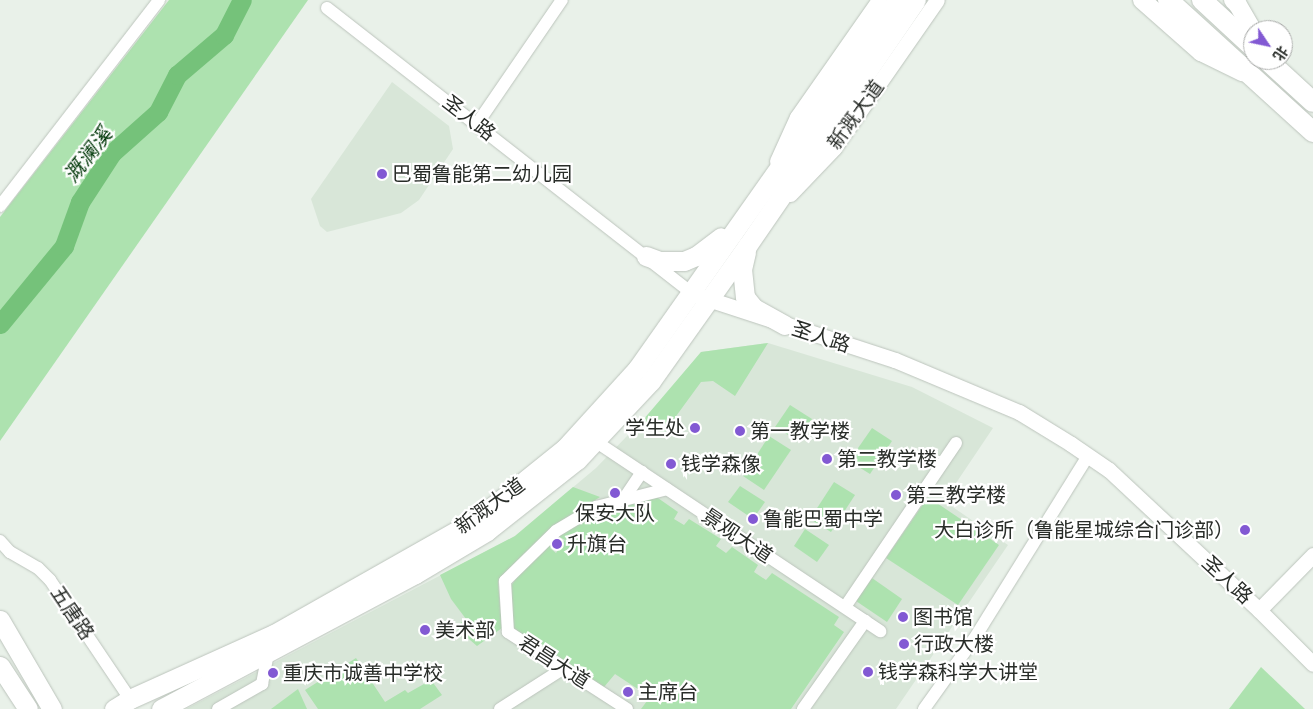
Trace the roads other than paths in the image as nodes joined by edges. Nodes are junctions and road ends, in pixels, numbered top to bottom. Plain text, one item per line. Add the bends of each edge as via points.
1 (159, 0) edge
2 (562, 0) edge
3 (879, 0) edge
4 (897, 0) edge
5 (916, 0) edge
6 (937, 0) edge
7 (1142, 0) edge
8 (1168, 0) edge
9 (1202, 0) edge
10 (1233, 0) edge
11 (327, 8) dead end
12 (1246, 20) edge
13 (1243, 38) edge
14 (1279, 70) edge
15 (1257, 79) junction
16 (1313, 102) edge
17 (477, 124) junction
18 (1313, 132) edge
19 (766, 184) junction
20 (0, 206) edge
21 (741, 220) junction
22 (764, 221) junction
23 (747, 246) junction
24 (646, 256) junction
25 (691, 292) junction
26 (709, 301) junction
27 (785, 325) junction
28 (595, 440) junction
29 (956, 443) dead end
30 (1088, 456) junction
31 (642, 472) junction
32 (667, 489) junction
33 (623, 500) junction
34 (0, 541) edge
35 (1313, 555) edge
36 (845, 607) junction
37 (1259, 610) junction
38 (0, 620) edge
39 (865, 621) junction
40 (880, 631) dead end
41 (268, 653) junction
42 (1313, 664) edge
43 (0, 666) edge
44 (564, 668) junction
45 (130, 699) junction
46 (28, 709) edge
47 (52, 709) edge
48 (114, 709) edge
49 (161, 709) edge
50 (218, 709) edge
51 (500, 709) edge
52 (627, 709) edge
53 (804, 709) edge
54 (924, 709) edge

1 - 20 street
2 - 17 street
3 - 19 street, 新溉大道 via 797,117
4 - 19 main road, 新溉大道
5 - 22 main road, 新溉大道
6 - 22 street, 新溉大道 via 834,148
7 - 15 main road via 1201,52
8 - 15 highway
9 - 13 highway
10 - 12 main road
11 - 17 street, 圣人路
14 - 16 highway
15 - 18 highway
17 - 24 street, 圣人路
19 - 21 main road, 新溉大道
21 - 24 main road via 702,253 690,259 668,261
21 - 25 main road, 新溉大道
22 - 23 main road, 新溉大道
23 - 26 main road, 新溉大道
23 - 27 main road via 742,269 745,297 754,308
24 - 25 street, 圣人路
25 - 26 street, 圣人路
25 - 45 main road, 新溉大道 via 637,369 566,448 477,519 274,634
26 - 27 street, 圣人路
26 - 28 main road, 新溉大道 via 651,381
27 - 30 street, 圣人路 via 895,360 1018,412
28 - 31 street, 景观大道
28 - 41 main road, 新溉大道 via 577,460 487,531 415,574
29 - 36 street
30 - 37 street, 圣人路 via 1109,470
30 - 54 street via 974,640
31 - 32 street, 景观大道
31 - 33 street
32 - 33 street, 君昌大道
32 - 36 street, 景观大道
33 - 44 street, 君昌大道 via 596,507 556,531 505,581 508,632
34 - 45 street, 五唐路 via 10,552 38,568 50,580
35 - 37 street
36 - 39 street, 景观大道
37 - 42 street, 圣人路
38 - 47 main road
39 - 40 street, 景观大道
39 - 53 street
41 - 49 main road, 新溉大道
41 - 50 street via 262,684
43 - 46 main road
44 - 51 street
44 - 52 street, 君昌大道
45 - 48 main road, 新溉大道

